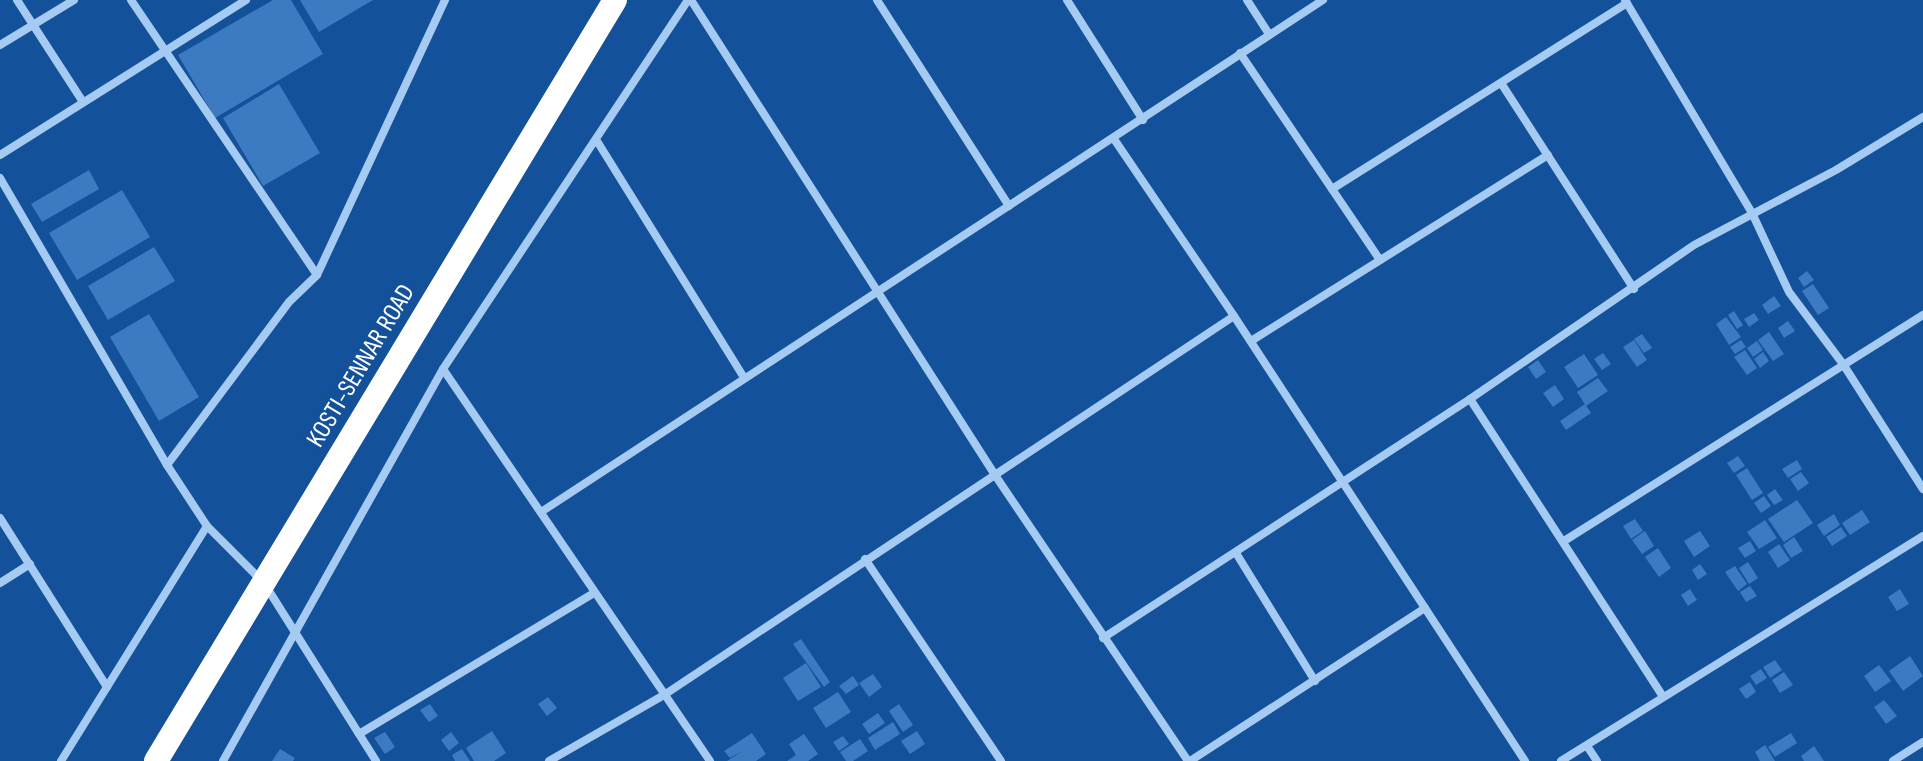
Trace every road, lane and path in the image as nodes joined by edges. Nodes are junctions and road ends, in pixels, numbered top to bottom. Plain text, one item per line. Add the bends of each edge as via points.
1 (17, 0) edge
2 (74, 0) edge
3 (131, 0) edge
4 (246, 0) edge
5 (445, 0) edge
6 (615, 0) edge
7 (690, 0) edge
8 (877, 0) edge
9 (1067, 0) edge
10 (1247, 0) edge
11 (1323, 0) edge
12 (1626, 2) edge
13 (34, 25) junction
14 (1269, 34) junction
15 (0, 45) edge
16 (163, 50) junction
17 (1240, 53) junction
18 (1501, 83) junction
19 (83, 102) junction
20 (1923, 117) edge
21 (1143, 120) junction
22 (1114, 139) junction
23 (597, 141) junction
24 (0, 155) edge
25 (1548, 155) junction
26 (0, 178) edge
27 (1332, 189) junction
28 (1009, 206) junction
29 (1752, 213) junction
30 (1380, 260) junction
31 (317, 275) junction
32 (1634, 289) junction
33 (879, 290) junction
34 (1923, 315) edge
35 (1234, 316) junction
36 (1251, 341) junction
37 (1843, 364) junction
38 (443, 369) junction
39 (743, 376) junction
40 (1470, 399) junction
41 (167, 465) junction
42 (995, 475) junction
43 (1341, 482) junction
44 (1923, 489) edge
45 (541, 512) junction
46 (0, 518) edge
47 (207, 526) junction
48 (1923, 536) edge
49 (1564, 541) junction
50 (1236, 553) junction
51 (865, 559) junction
52 (30, 564) junction
53 (0, 583) edge
54 (264, 583) junction
55 (594, 593) junction
56 (1425, 608) junction
57 (294, 635) junction
58 (1103, 638) junction
59 (1315, 681) junction
60 (107, 687) junction
61 (664, 695) junction
62 (1662, 695) junction
63 (359, 734) junction
64 (1923, 742) edge
65 (1587, 746) junction
66 (61, 761) edge
67 (156, 761) edge
68 (223, 761) edge
69 (376, 761) edge
70 (549, 761) edge
71 (710, 761) edge
72 (1001, 761) edge
73 (1189, 761) edge
74 (1525, 761) edge
75 (1561, 761) edge
76 (1597, 761) edge
77 (1893, 761) edge

1 - 13 street
2 - 13 street
3 - 16 street
4 - 16 street
5 - 31 street
6 - 54 highway, KOSTI-SENNAR ROAD
7 - 23 street
7 - 33 street
8 - 28 street
9 - 21 street
10 - 14 street
11 - 14 street
12 - 18 street
12 - 29 street
13 - 15 street
13 - 19 street
14 - 17 street
16 - 19 street
16 - 31 street
17 - 21 street
17 - 27 street
18 - 25 street
18 - 27 street
19 - 24 street
20 - 29 street
21 - 22 street
22 - 28 street
22 - 35 street
23 - 38 street
23 - 39 street
25 - 30 street
25 - 32 street
26 - 41 street
27 - 30 street
28 - 33 street
29 - 32 street via 1694,245
29 - 37 street via 1789,292
30 - 36 street
31 - 41 street via 289,302
32 - 40 street
33 - 39 street
33 - 42 street
34 - 37 street
35 - 36 street
35 - 42 street
36 - 43 street
37 - 44 street
37 - 49 street
38 - 45 street
38 - 57 street
39 - 45 street
40 - 43 street
40 - 49 street
41 - 47 street
42 - 51 street
42 - 58 street
43 - 50 street
43 - 56 street
45 - 55 street
46 - 52 street
47 - 54 street
47 - 60 street
48 - 62 street
49 - 62 street
50 - 58 street
50 - 59 street
51 - 61 street
51 - 72 street
52 - 53 street
52 - 60 street
54 - 57 street
54 - 67 highway, KOSTI-SENNAR ROAD
55 - 61 street
55 - 63 street
56 - 59 street
56 - 74 street
57 - 63 street
57 - 68 street
58 - 73 street
59 - 73 street
60 - 66 street
61 - 70 street
61 - 71 street
62 - 65 street
63 - 69 street
64 - 77 street
65 - 75 street
65 - 76 street

